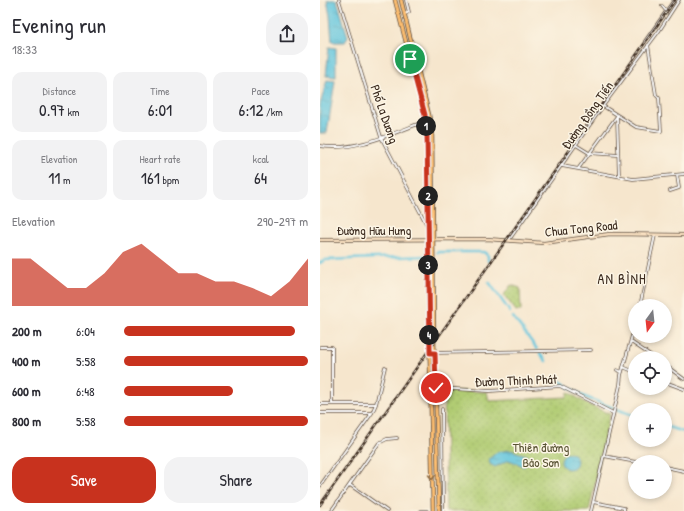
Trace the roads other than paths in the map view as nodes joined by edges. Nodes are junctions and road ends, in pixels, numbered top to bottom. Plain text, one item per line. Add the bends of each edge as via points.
1 (339, 0) edge
2 (395, 0) edge
3 (401, 0) edge
4 (406, 0) edge
5 (674, 0) edge
6 (679, 0) edge
7 (662, 6) dead end
8 (666, 11) junction
9 (405, 14) junction
10 (645, 40) dead end
11 (648, 44) junction
12 (603, 106) junction
13 (617, 116) junction
14 (430, 120) junction
15 (426, 121) junction
16 (381, 137) junction
17 (576, 145) junction
18 (320, 146) edge
19 (589, 153) junction
20 (618, 155) junction
21 (562, 166) junction
22 (578, 169) junction
23 (684, 174) edge
24 (677, 175) junction
25 (619, 177) junction
26 (670, 191) dead end
27 (428, 228) junction
28 (655, 234) junction
29 (684, 235) edge
30 (320, 240) edge
31 (428, 240) junction
32 (434, 240) junction
33 (509, 240) junction
34 (641, 299) edge
35 (631, 343) edge
36 (632, 343) edge
37 (320, 347) edge
38 (592, 350) dead end
39 (644, 351) edge
40 (430, 353) junction
41 (435, 353) junction
42 (385, 367) dead end
43 (623, 367) junction
44 (628, 369) edge
45 (617, 370) dead end
46 (672, 370) edge
47 (622, 372) junction
48 (684, 379) edge
49 (672, 384) edge
50 (436, 388) junction
51 (684, 388) edge
52 (320, 404) edge
53 (332, 404) junction
54 (376, 404) junction
55 (442, 409) dead end
56 (431, 410) junction
57 (436, 410) junction
58 (614, 411) junction
59 (320, 413) edge
60 (372, 413) junction
61 (398, 438) dead end
62 (432, 456) junction
63 (437, 456) junction
64 (604, 456) junction
65 (628, 460) edge
66 (438, 462) junction
67 (442, 462) junction
68 (672, 469) edge
69 (684, 471) edge
70 (350, 485) junction
71 (320, 486) edge
72 (593, 502) junction
73 (331, 511) edge
74 (387, 511) edge
75 (421, 511) edge
76 (427, 511) edge
77 (433, 511) edge
78 (439, 511) edge
79 (444, 511) edge
80 (591, 511) edge
81 (624, 511) edge

1 - 16 street, Phố La Dương
2 - 15 main road
3 - 9 main road
4 - 9 street via 409,12
5 - 8 street
6 - 11 street, Đường Đồng Tiến
7 - 8 street
8 - 10 street
9 - 14 main road
11 - 12 street, Đường Đồng Tiến
11 - 13 street via 656,95 659,98 661,131 636,127
12 - 13 street
12 - 17 street, Đường Đồng Tiến
13 - 19 street
13 - 20 street
14 - 15 main road
14 - 32 main road via 434,160
15 - 16 street
15 - 27 main road
16 - 18 street via 345,146
16 - 27 street, Phố La Dương
17 - 19 street
17 - 21 street, Đường Đồng Tiến
19 - 20 street
19 - 22 street
20 - 25 street
21 - 22 street
21 - 33 street, Đường Đồng Tiến
22 - 25 street
23 - 24 street
24 - 25 street via 636,179
24 - 26 street via 679,188
27 - 31 main road
28 - 29 main road, Chua Tong Road
28 - 33 main road, Chua Tong Road via 610,234 544,242
28 - 34 street
30 - 31 main road, Đường Hữu Hưng
31 - 32 main road, Đường Hữu Hưng
31 - 40 main road
32 - 33 main road, Chua Tong Road
32 - 41 main road
35 - 43 street
36 - 39 street
37 - 53 street via 332,347
38 - 41 street
40 - 41 street
40 - 56 main road
41 - 50 main road
42 - 54 street
43 - 44 street
43 - 47 street
45 - 47 street
46 - 48 street
47 - 58 street
49 - 51 street
50 - 57 main road
50 - 58 street, Đường Thịnh Phát via 490,391 560,386 572,390 592,404
52 - 53 street
53 - 54 street
54 - 60 street
55 - 67 street
56 - 57 main road
56 - 62 main road
57 - 63 main road
58 - 64 street
59 - 60 street
60 - 71 street
61 - 70 street via 379,443
62 - 63 main road
62 -> 77 main road
63 - 66 main road
64 - 65 street
64 - 72 street
66 - 67 street
66 - 78 main road
67 - 79 street
68 - 69 street
70 - 73 street
70 - 74 street
72 - 80 street
72 - 81 street via 624,508
75 - 76 street

